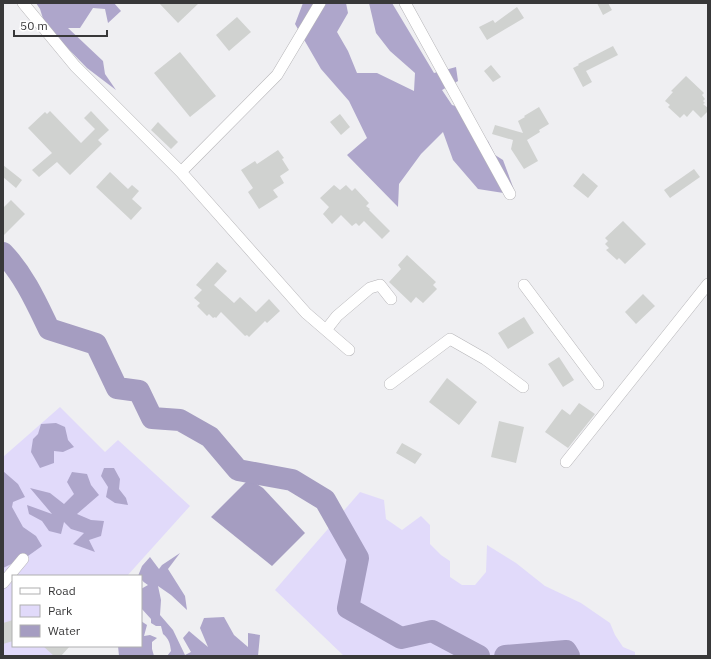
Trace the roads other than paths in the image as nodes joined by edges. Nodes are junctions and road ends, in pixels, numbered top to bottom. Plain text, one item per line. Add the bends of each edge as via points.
1 (23, 3) edge
2 (320, 3) edge
3 (405, 3) edge
4 (181, 172) junction
5 (510, 194) dead end
6 (708, 284) edge
7 (524, 285) dead end
8 (391, 299) dead end
9 (326, 330) junction
10 (349, 350) dead end
11 (390, 384) dead end
12 (598, 384) dead end
13 (523, 387) dead end
14 (566, 462) dead end
15 (23, 559) dead end
16 (3, 583) edge

1 - 4 street via 75,66
2 - 4 street via 277,75
3 - 5 street
4 - 9 street via 306,313
6 - 14 street
7 - 12 street
8 - 9 street via 380,285 370,288 337,316
9 - 10 street
11 - 13 street via 450,339
15 - 16 street

